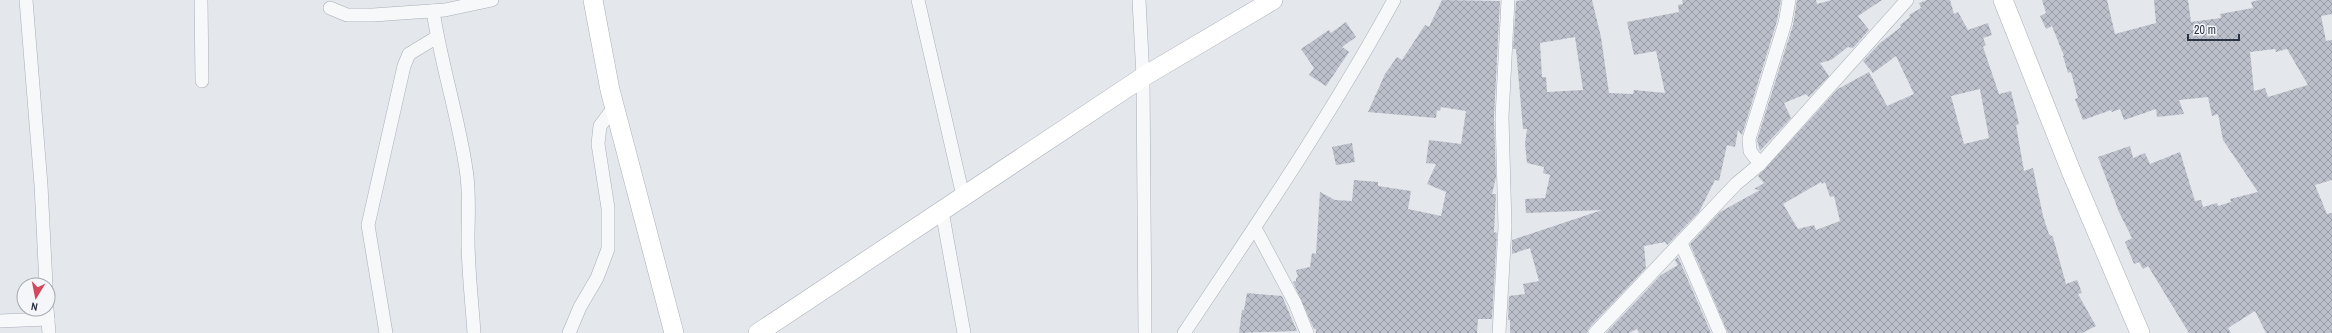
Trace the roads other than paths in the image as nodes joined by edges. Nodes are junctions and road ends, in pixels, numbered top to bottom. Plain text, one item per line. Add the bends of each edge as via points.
1 (26, 0) edge
2 (201, 0) edge
3 (492, 0) edge
4 (593, 0) edge
5 (918, 0) edge
6 (1139, 0) edge
7 (1273, 0) edge
8 (1394, 0) edge
9 (1508, 0) edge
10 (1789, 0) edge
11 (1907, 0) edge
12 (2003, 0) edge
13 (441, 7) edge
14 (330, 8) dead end
15 (437, 37) junction
16 (1143, 77) junction
17 (202, 81) dead end
18 (615, 106) junction
19 (1760, 164) junction
20 (963, 196) junction
21 (942, 211) junction
22 (1255, 228) junction
23 (1681, 243) junction
24 (46, 277) edge
25 (27, 317) edge
26 (47, 317) edge
27 (0, 321) edge
28 (48, 333) edge
29 (386, 333) edge
30 (474, 333) edge
31 (569, 333) edge
32 (674, 333) edge
33 (758, 333) edge
34 (964, 333) edge
35 (1145, 333) edge
36 (1184, 333) edge
37 (1307, 333) edge
38 (1500, 333) edge
39 (1595, 333) edge
40 (1720, 333) edge
41 (2140, 333) edge

1 - 24 street
2 - 17 street
3 - 13 street
4 - 18 street
5 - 20 street
6 - 16 street
7 - 16 street
8 - 22 street via 1372,40
9 - 38 street via 1502,117 1506,227
10 - 19 street via 1785,23 1749,139 1750,151
11 - 19 street
12 - 41 street via 2074,178
13 - 14 street via 347,15
13 - 15 street
15 - 29 street via 409,54 404,66 369,219
15 - 30 street via 455,110 466,170
16 - 20 street
16 - 35 street
18 - 31 street via 600,126 598,144 608,208 608,249 597,278
18 - 32 street via 662,295
19 - 23 street via 1736,184
20 - 21 street
21 - 33 street
21 - 34 street
22 - 36 street
22 - 37 street via 1295,303
23 - 39 street
23 - 40 street
25 - 27 street
26 - 28 street

